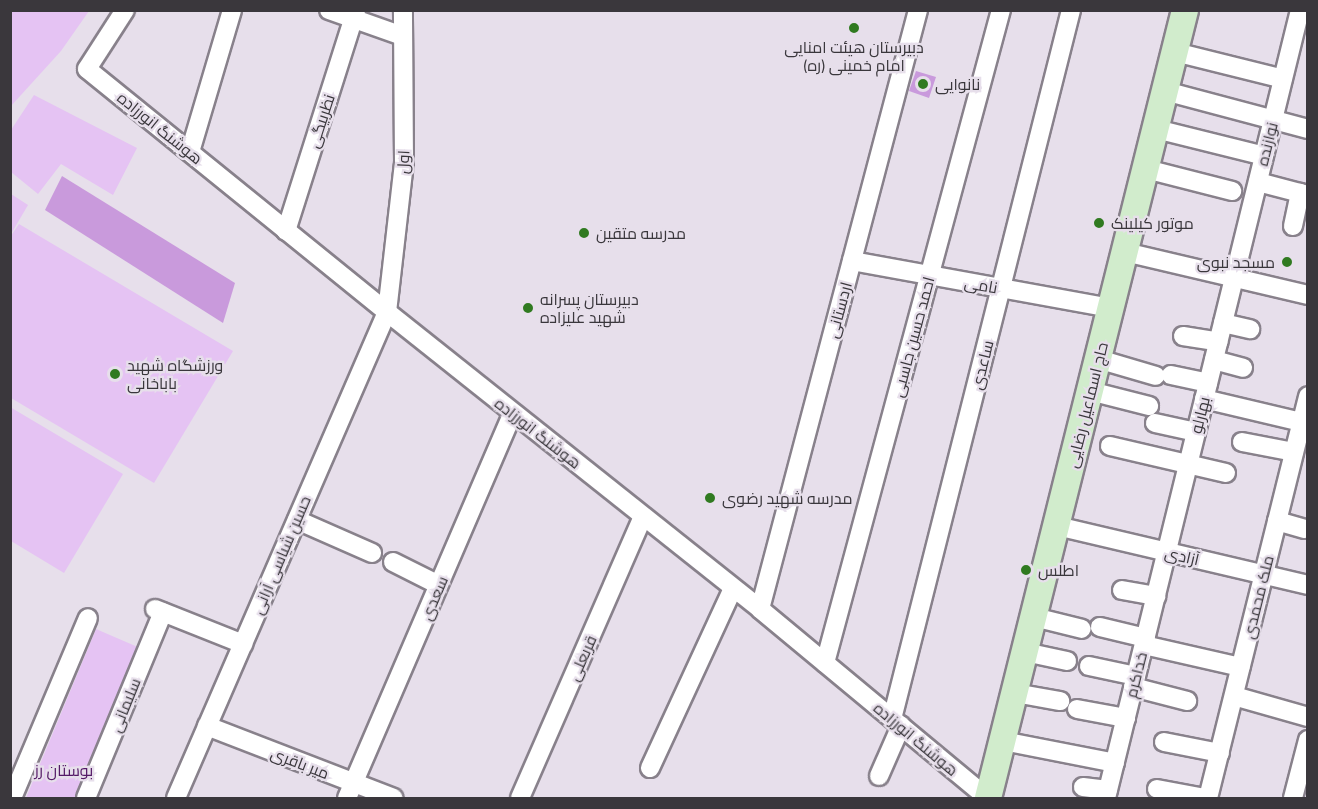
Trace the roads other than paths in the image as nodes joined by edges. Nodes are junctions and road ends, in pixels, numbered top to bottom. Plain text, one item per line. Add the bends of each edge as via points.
1 (125, 10) edge
2 (232, 10) edge
3 (329, 10) edge
4 (403, 10) edge
5 (918, 10) edge
6 (1000, 10) edge
7 (1071, 10) edge
8 (1185, 10) edge
9 (1300, 10) edge
10 (355, 14) edge
11 (404, 36) junction
12 (1175, 52) junction
13 (1283, 79) junction
14 (1166, 91) junction
15 (1273, 120) junction
16 (1156, 129) junction
17 (1308, 129) edge
18 (190, 152) junction
19 (1264, 156) junction
20 (1146, 169) junction
21 (1258, 182) junction
22 (1232, 191) dead end
23 (1304, 194) edge
24 (1293, 226) dead end
25 (286, 231) junction
26 (1125, 252) junction
27 (852, 261) junction
28 (929, 276) junction
29 (1234, 278) junction
30 (1001, 288) junction
31 (1308, 295) edge
32 (1111, 309) junction
33 (387, 312) junction
34 (1223, 323) junction
35 (1250, 329) dead end
36 (1183, 336) dead end
37 (1219, 342) junction
38 (1098, 359) junction
39 (1214, 360) junction
40 (1243, 368) dead end
41 (1090, 391) junction
42 (1206, 391) junction
43 (1308, 396) edge
44 (513, 413) junction
45 (1301, 422) junction
46 (1196, 432) junction
47 (1242, 442) dead end
48 (1110, 446) dead end
49 (1294, 452) junction
50 (1188, 466) junction
51 (1226, 473) dead end
52 (643, 517) junction
53 (297, 520) junction
54 (1277, 521) junction
55 (1057, 526) junction
56 (1305, 529) dead end
57 (1167, 552) junction
58 (372, 553) dead end
59 (393, 562) dead end
60 (1264, 575) junction
61 (439, 585) junction
62 (1308, 585) edge
63 (733, 588) junction
64 (1122, 590) dead end
65 (1156, 596) junction
66 (759, 609) junction
67 (1034, 617) junction
68 (88, 618) dead end
69 (1145, 641) junction
70 (243, 644) junction
71 (1025, 652) junction
72 (1067, 661) dead end
73 (825, 663) junction
74 (1089, 666) dead end
75 (1241, 667) junction
76 (1135, 682) junction
77 (1015, 693) junction
78 (1234, 696) junction
79 (1060, 701) dead end
80 (1187, 701) dead end
81 (1077, 709) dead end
82 (1308, 717) edge
83 (1126, 718) junction
84 (896, 722) junction
85 (207, 726) junction
86 (1308, 740) edge
87 (1003, 741) junction
88 (1164, 742) dead end
89 (1220, 753) junction
90 (1115, 763) junction
91 (650, 768) dead end
92 (879, 776) dead end
93 (1083, 786) dead end
94 (1157, 789) dead end
95 (351, 791) edge
96 (1107, 794) edge
97 (12, 798) edge
98 (86, 798) edge
99 (176, 798) edge
100 (394, 798) edge
101 (520, 798) edge
102 (988, 798) edge
103 (1207, 798) edge
104 (1293, 798) edge

1 - 18 street, هوشنگ انورزاده via 87,69
2 - 18 street
3 - 10 street
4 - 11 street, اول
5 - 27 street, اردستانی
6 - 28 street, احمد حسین جاسبی
7 - 30 street, ساعدی
8 - 12 main road, حاج اسماعیل رضایی
9 - 13 street, نوازنده
10 - 11 street
10 - 25 street, نظربیگی
11 - 33 street, اول via 404,162
12 - 13 street
12 - 14 main road, حاج اسماعیل رضایی
13 - 15 street, نوازنده
14 - 15 street
14 - 16 main road, حاج اسماعیل رضایی
15 - 17 street
15 - 19 street, نوازنده
16 - 19 street
16 - 20 main road, حاج اسماعیل رضایی
18 - 25 street, هوشنگ انورزاده
19 - 21 street, نوازنده
20 - 22 street
20 - 26 main road, حاج اسماعیل رضایی
21 - 23 street
21 - 29 street, نوازنده
23 - 24 street
25 - 33 street, هوشنگ انورزاده
26 - 29 street
26 - 32 main road, حاج اسماعیل رضایی
27 - 28 street, نامی
27 - 66 street, اردستانی
28 - 30 street, نامی
28 - 73 street, احمد حسین جاسبی
29 - 31 street
29 - 34 street, بهارلو
30 - 32 street, نامی
30 - 84 street, ساعدی
32 - 38 main road, حاج اسماعیل رضایی
33 - 44 street, هوشنگ انورزاده
33 - 53 street, حسین شیاسی آرانی
34 - 35 street
34 - 37 street, بهارلو
36 - 37 street
37 - 39 street, بهارلو
38 - 41 main road, حاج اسماعیل رضایی
38 - 42 street via 1164,375
39 - 40 street
39 - 42 street, بهارلو
41 - 46 street
41 - 55 main road, حاج اسماعیل رضایی
42 - 45 street
42 - 46 street, بهارلو
43 - 45 street, ملک محمدی
44 - 52 street, هوشنگ انورزاده
44 - 61 street, سعدی
45 - 49 street, ملک محمدی
46 - 50 street, بهارلو
47 - 49 street
48 - 50 street
49 - 54 street, ملک محمدی
50 - 51 street
50 - 57 street, بهارلو
52 - 63 street, هوشنگ انورزاده
52 - 101 street, قربعلی
53 - 58 street
53 - 70 street, حسین شیاسی آرانی
54 - 56 street
54 - 60 street, ملک محمدی
55 - 57 street, آزادی
55 - 67 main road, حاج اسماعیل رضایی
57 - 60 street, آزادی
57 - 65 street, خداکرم
59 - 61 street
60 - 62 street, آزادی
60 - 75 street, ملک محمدی
61 - 95 street, سعدی
63 - 66 street, هوشنگ انورزاده
63 - 91 street
64 - 65 street
65 - 69 street, خداکرم
66 - 73 street, هوشنگ انورزاده
67 - 69 street
67 - 71 main road, حاج اسماعیل رضایی
68 - 97 street
69 - 75 street
69 - 76 street, خداکرم
70 - 85 street, حسین شیاسی آرانی
70 - 98 street, سلیمانی via 159,610
71 - 72 street
71 - 77 main road, حاج اسماعیل رضایی
73 - 84 street, هوشنگ انورزاده
74 - 76 street
75 - 78 street, ملک محمدی
76 - 80 street
76 - 83 street, خداکرم
77 - 79 street
77 - 87 main road, حاج اسماعیل رضایی
78 - 82 street
78 - 89 street, ملک محمدی
81 - 83 street
83 - 90 street, خداکرم
84 - 92 street, ساعدی
84 - 102 street, هوشنگ انورزاده
85 - 95 street, میر باقری
85 - 99 street, حسین شیاسی آرانی
86 - 104 street
87 - 90 street
87 - 102 main road, حاج اسماعیل رضایی
88 - 89 street
89 - 103 street, ملک محمدی
90 - 96 street, خداکرم
93 - 96 street
94 - 103 street
95 - 100 street, میر باقری

